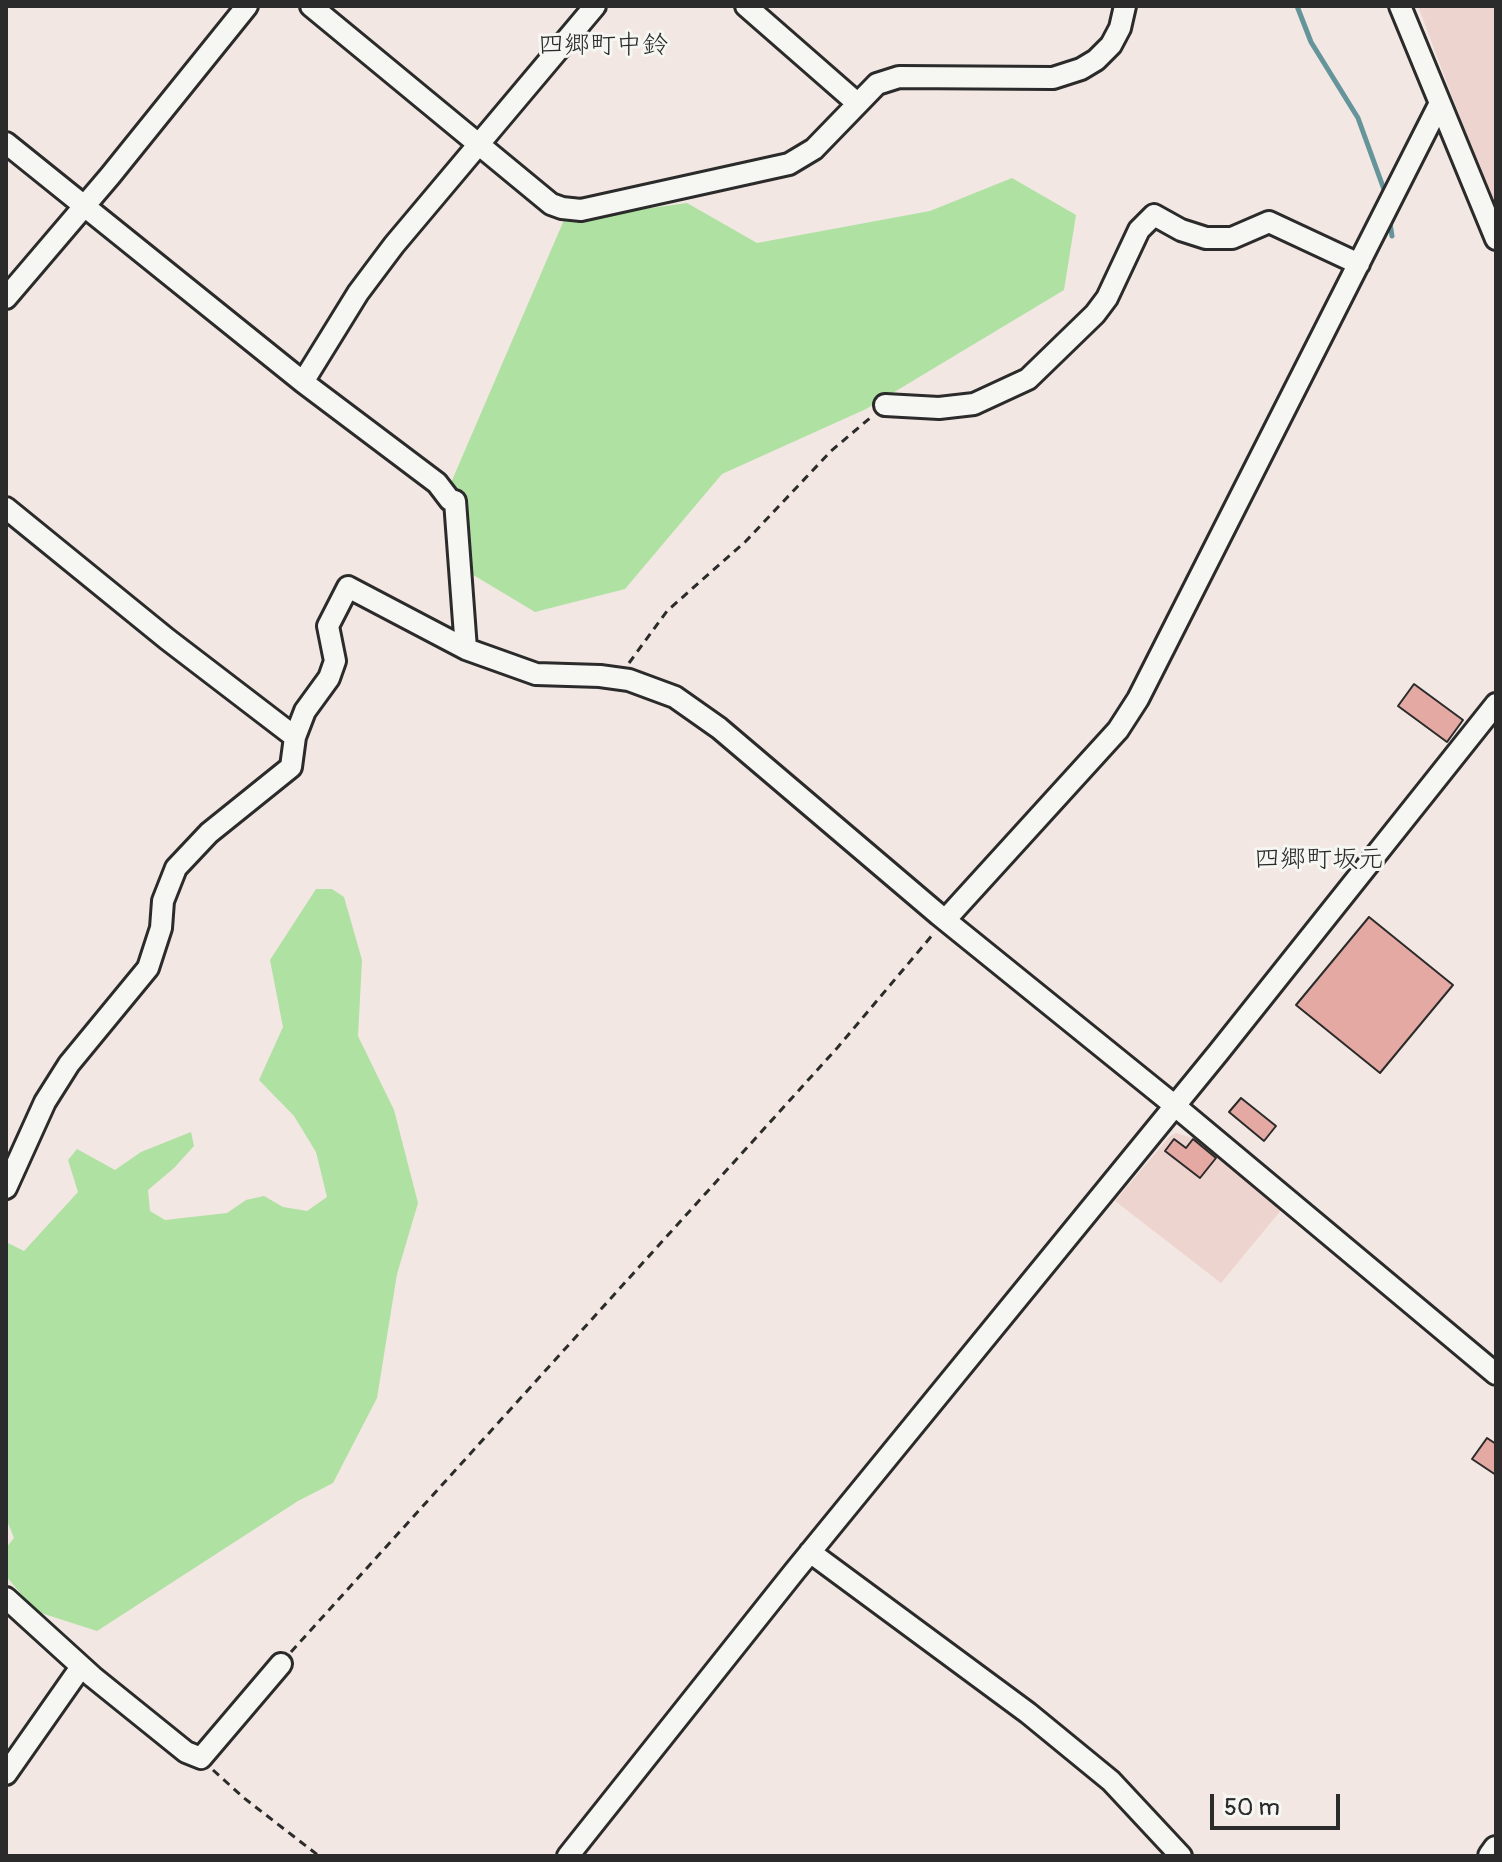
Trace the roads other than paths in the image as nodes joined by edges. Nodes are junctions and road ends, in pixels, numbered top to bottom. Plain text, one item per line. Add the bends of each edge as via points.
1 (247, 6) edge
2 (311, 6) edge
3 (595, 6) edge
4 (746, 6) edge
5 (1125, 6) edge
6 (1400, 6) edge
7 (857, 103) junction
8 (1440, 103) junction
9 (6, 143) edge
10 (477, 145) junction
11 (84, 207) junction
12 (1496, 239) edge
13 (1359, 264) junction
14 (6, 298) edge
15 (303, 382) junction
16 (885, 405) road end
17 (6, 508) edge
18 (466, 649) junction
19 (1496, 704) edge
20 (295, 737) junction
21 (946, 919) junction
22 (1174, 1105) junction
23 (6, 1188) edge
24 (1496, 1374) edge
25 (810, 1552) junction
26 (6, 1598) edge
27 (281, 1664) road end
28 (81, 1667) junction
29 (6, 1774) edge
30 (1496, 1849) edge
31 (568, 1856) edge
32 (1181, 1856) edge
33 (1491, 1856) edge

1 - 11 street
2 - 10 street
3 - 10 street
4 - 7 street
5 - 7 street via 1111,45 1081,69 1053,78 899,77 877,84
6 - 8 street
7 - 10 street via 814,149 789,164 581,210 551,204
8 - 12 street
8 - 13 street
9 - 11 street
10 - 15 street via 358,293
11 - 14 street
11 - 15 street
13 - 16 street via 1269,222 1232,238 1206,238 1154,215 1139,230 1095,314 1028,379 974,404
13 - 21 street via 1138,699 1118,730
15 - 18 street via 455,501
17 - 20 street
18 - 20 street via 348,587 328,626 335,661 329,678 305,711
18 - 21 street via 536,674 618,678 675,697
19 - 22 street
20 - 23 street via 291,767 209,833 176,868 148,968 69,1064 45,1102
21 - 22 street
22 - 24 street
22 - 25 street
25 - 31 street
25 - 32 street via 1111,1781
26 - 28 street
27 - 28 street via 201,1758 186,1752
28 - 29 street
30 - 33 main road

